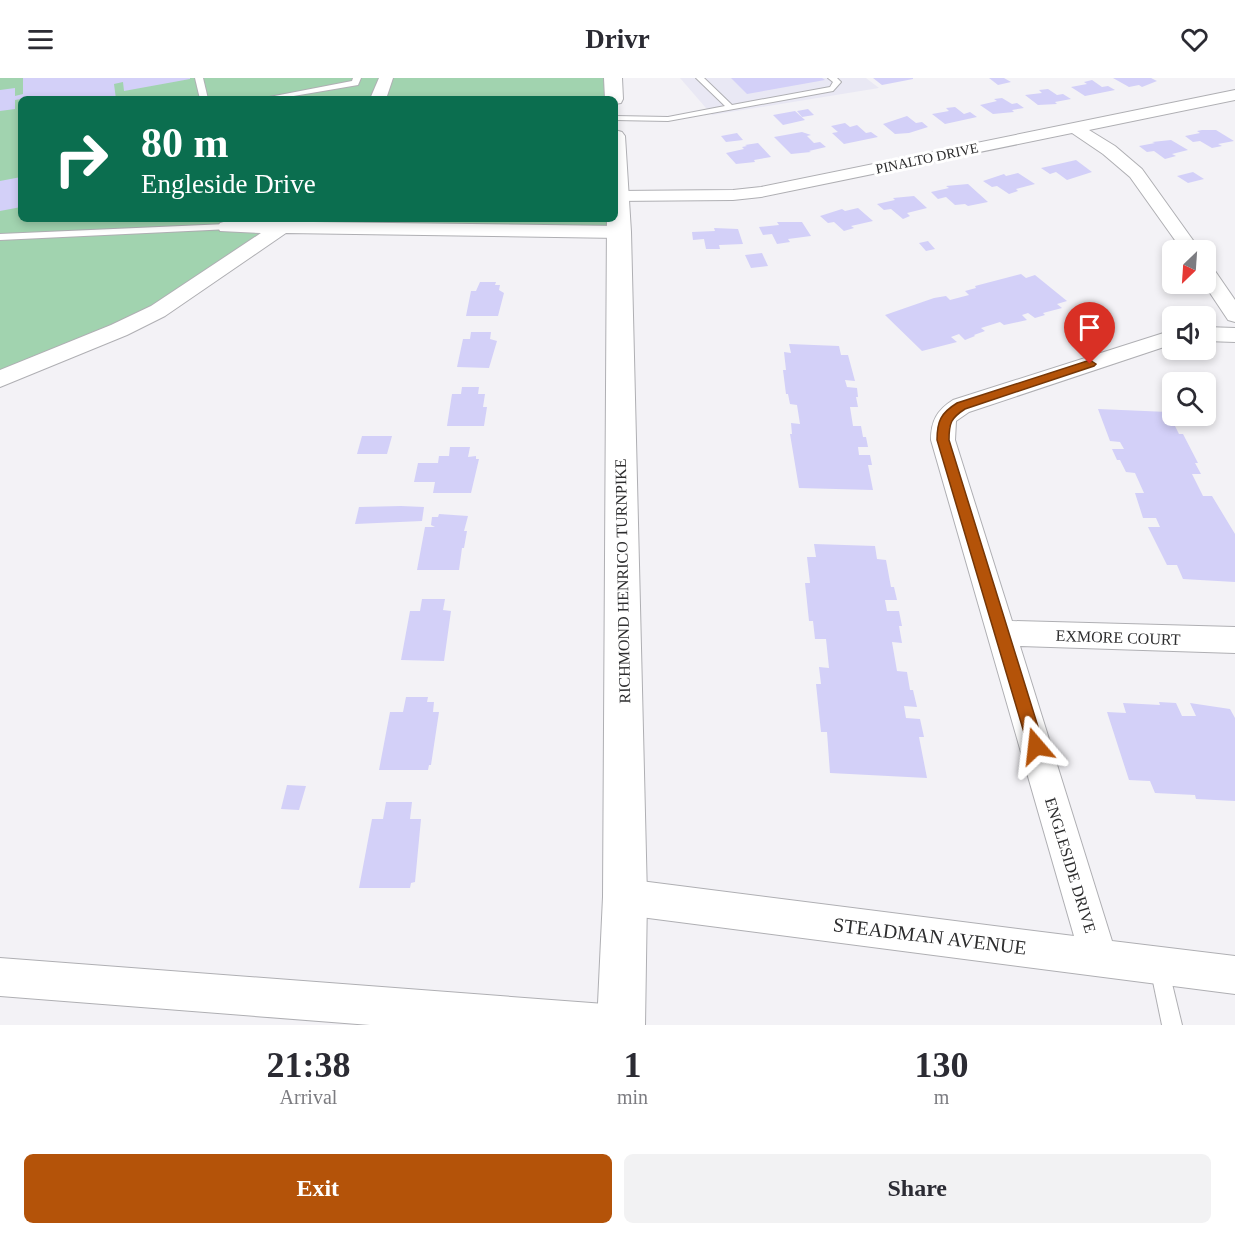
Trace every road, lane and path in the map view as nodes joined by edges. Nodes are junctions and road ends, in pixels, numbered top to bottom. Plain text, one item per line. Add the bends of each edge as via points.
1 (199, 78) edge
2 (357, 78) edge
3 (386, 78) edge
4 (613, 78) edge
5 (700, 78) edge
6 (832, 78) edge
7 (1235, 95) edge
8 (203, 96) edge
9 (280, 96) edge
10 (379, 96) edge
11 (614, 96) edge
12 (730, 108) junction
13 (618, 118) edge
14 (1075, 128) junction
15 (618, 196) edge
16 (618, 214) edge
17 (320, 224) edge
18 (227, 227) joint
19 (280, 229) junction
20 (619, 232) junction
21 (0, 237) edge
22 (1184, 240) edge
23 (1216, 287) edge
24 (1235, 315) edge
25 (1216, 334) edge
26 (1235, 335) edge
27 (1162, 341) edge
28 (0, 380) edge
29 (1001, 633) junction
30 (1235, 640) edge
31 (624, 897) junction
32 (1099, 958) junction
33 (1158, 965) junction
34 (1235, 975) edge
35 (0, 976) edge
36 (620, 1025) edge
37 (1172, 1025) edge

1 - 8 lane
2 - 9 lane via 356,83
3 - 10 street
4 - 11 main road
5 - 12 lane
6 - 12 lane via 837,82 833,89
7 - 14 street, PINALTO DRIVE
12 - 13 lane via 668,119
14 - 15 street, PINALTO DRIVE via 761,192
14 - 22 street via 1136,173
16 - 20 main road, RICHMOND HENRICO TURNPIKE
17 - 19 street
17 - 20 street
18 - 19 street
18 - 21 lane
19 - 28 street via 158,310
20 - 31 main road, RICHMOND HENRICO TURNPIKE
23 - 24 street
25 - 26 street
27 - 29 street, ENGLESIDE DRIVE via 961,406 948,414 943,424 943,440
29 - 30 street, EXMORE COURT
29 - 32 street, ENGLESIDE DRIVE
31 - 32 street, STEADMAN AVENUE
31 - 36 main road, RICHMOND HENRICO TURNPIKE
32 - 33 street, STEADMAN AVENUE
33 - 34 street, STEADMAN AVENUE
33 - 37 lane
35 - 36 street

